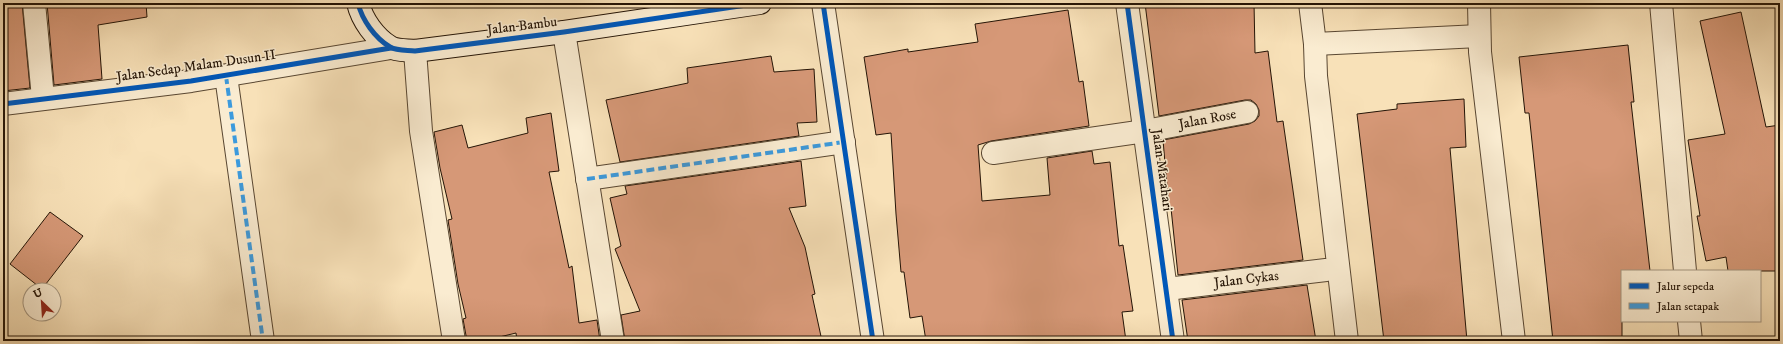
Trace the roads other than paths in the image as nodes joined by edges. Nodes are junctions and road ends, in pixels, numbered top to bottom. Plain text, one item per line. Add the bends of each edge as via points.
1 (34, 3) edge
2 (358, 3) edge
3 (760, 3) edge
4 (823, 3) edge
5 (1127, 3) edge
6 (1310, 3) edge
7 (1479, 3) edge
8 (1661, 3) edge
9 (564, 32) junction
10 (1479, 36) junction
11 (1315, 44) junction
12 (391, 48) junction
13 (415, 51) junction
14 (226, 76) junction
15 (43, 98) junction
16 (3, 104) edge
17 (1247, 112) dead end
18 (1145, 131) junction
19 (844, 142) junction
20 (994, 153) dead end
21 (587, 179) junction
22 (1326, 270) dead end
23 (1685, 270) edge
24 (1167, 289) junction
25 (1689, 322) edge
26 (263, 341) edge
27 (454, 341) edge
28 (613, 341) edge
29 (873, 341) edge
30 (1173, 341) edge
31 (1348, 341) edge
32 (1514, 341) edge
33 (1691, 341) edge

1 - 15 street
2 - 12 street via 361,15 378,38
3 - 9 street, Jalan Bambu
4 - 19 street
5 - 18 street, Jalan Matahari
6 - 11 street
7 - 10 street
8 - 23 street
9 - 13 street, Jalan Bambu
9 - 21 street
10 - 11 street
10 - 32 street
11 - 31 street via 1316,76
12 - 13 street, Jalan Bambu
12 - 14 street, Jalan Sedap Malam Dusun II
13 - 27 street via 421,131
14 - 15 street, Jalan Sedap Malam Dusun II
14 - 26 street
15 - 16 street, Jalan Sedap Malam Dusun II
17 - 18 street, Jalan Rose
18 - 20 street, Jalan Rose
18 - 24 street, Jalan Matahari
19 - 21 street
19 - 29 street
21 - 28 street
22 - 24 street, Jalan Cykas
24 - 30 street, Jalan Matahari
25 - 33 street

